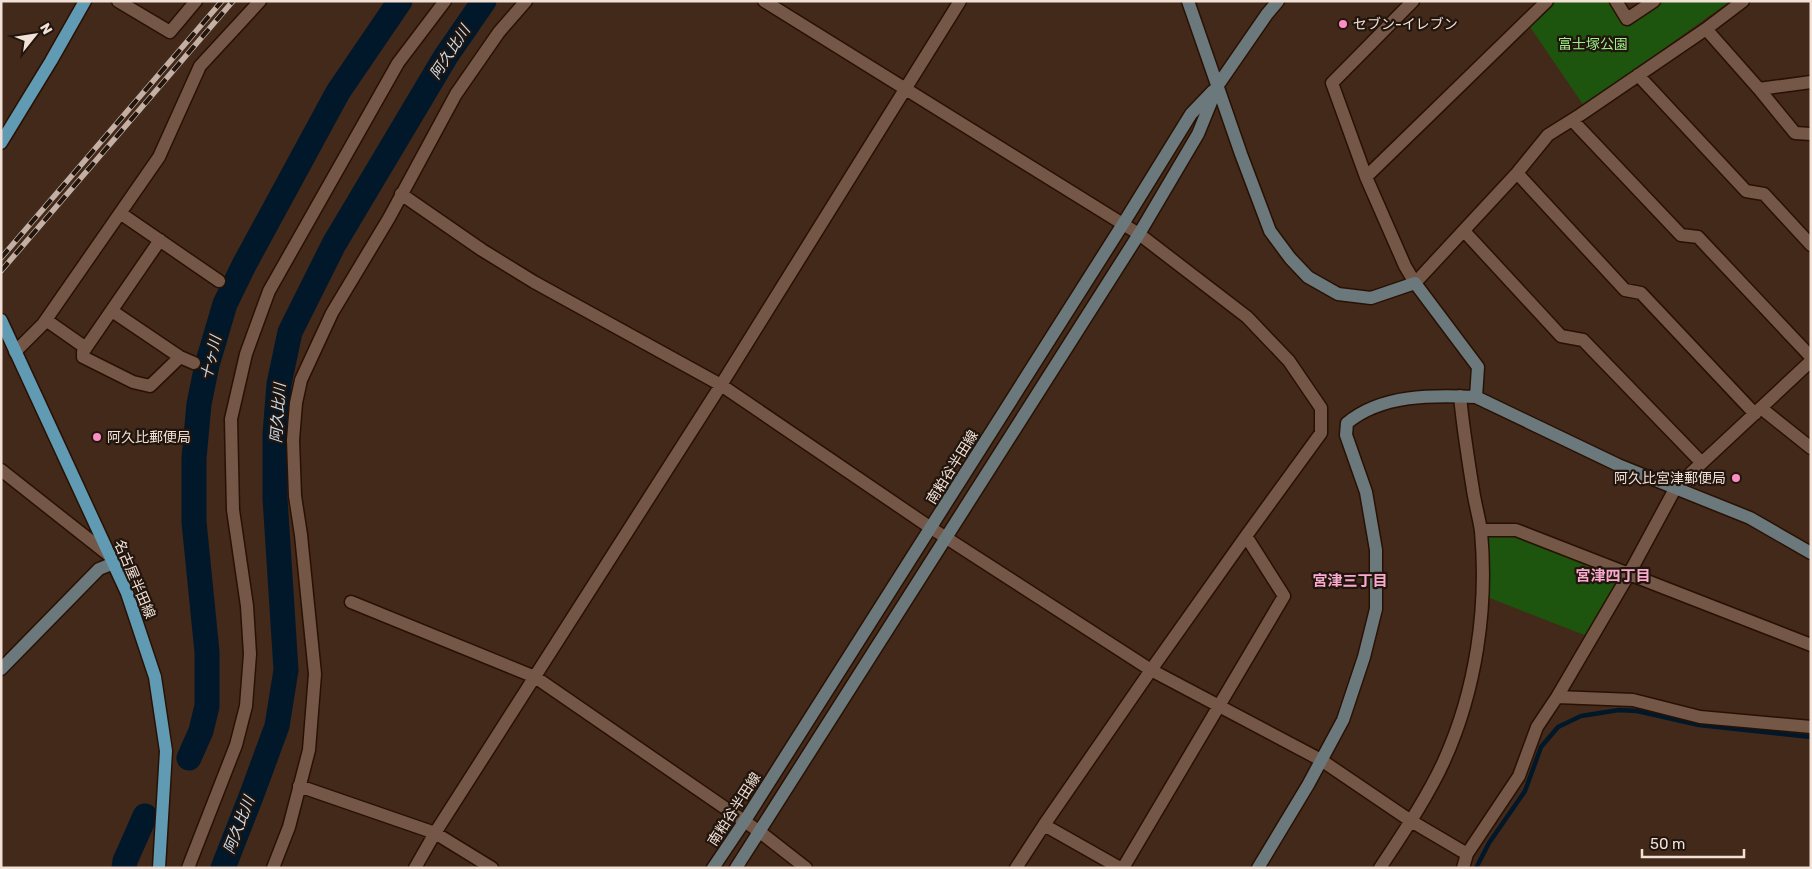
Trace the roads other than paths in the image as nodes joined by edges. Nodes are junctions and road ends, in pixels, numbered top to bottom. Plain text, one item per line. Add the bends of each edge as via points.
1 (85, 1) edge
2 (118, 1) edge
3 (196, 1) edge
4 (260, 1) edge
5 (445, 1) edge
6 (526, 1) edge
7 (764, 1) edge
8 (960, 1) edge
9 (1188, 1) edge
10 (1278, 1) edge
11 (1414, 1) edge
12 (1546, 1) edge
13 (1616, 1) edge
14 (1654, 1) edge
15 (1743, 1) edge
16 (1706, 29) junction
17 (1638, 76) junction
18 (1811, 82) edge
19 (1218, 86) junction
20 (1759, 89) junction
21 (906, 90) junction
22 (1572, 120) junction
23 (1811, 134) edge
24 (1, 143) edge
25 (1517, 173) junction
26 (1366, 177) junction
27 (402, 194) junction
28 (120, 213) junction
29 (1124, 224) junction
30 (1464, 231) junction
31 (1139, 234) junction
32 (160, 240) junction
33 (1811, 245) edge
34 (219, 281) dead end
35 (1415, 282) junction
36 (112, 311) junction
37 (1, 320) edge
38 (46, 320) junction
39 (86, 348) junction
40 (15, 352) junction
41 (180, 357) junction
42 (1811, 357) edge
43 (1811, 361) edge
44 (194, 364) dead end
45 (721, 385) junction
46 (1460, 396) junction
47 (1476, 397) junction
48 (1758, 411) junction
49 (1811, 448) edge
50 (1702, 463) junction
51 (1, 470) edge
52 (1676, 487) junction
53 (931, 528) junction
54 (1481, 530) junction
55 (1246, 536) junction
56 (946, 538) junction
57 (1811, 553) edge
58 (112, 560) junction
59 (1629, 574) junction
60 (352, 602) dead end
61 (1811, 644) edge
62 (1, 669) edge
63 (1151, 670) junction
64 (534, 677) junction
65 (1557, 697) junction
66 (1219, 705) junction
67 (1811, 727) edge
68 (1321, 760) junction
69 (299, 786) junction
70 (1411, 821) junction
71 (744, 822) junction
72 (1044, 825) junction
73 (760, 832) junction
74 (435, 833) junction
75 (1467, 854) junction
76 (158, 868) edge
77 (188, 868) edge
78 (273, 868) edge
79 (415, 868) edge
80 (492, 868) edge
81 (713, 868) edge
82 (736, 868) edge
83 (806, 868) edge
84 (1016, 868) edge
85 (1121, 868) edge
86 (1258, 868) edge
87 (1380, 868) edge
88 (1463, 868) edge

1 - 24 main road
2 - 3 street via 170,32
4 - 28 street via 200,66 159,157
5 - 77 street via 398,63 269,291 246,354 231,418 233,510 247,606 250,654 246,706 236,745
6 - 27 street via 456,94
7 - 21 street
8 - 21 street
9 - 19 main road
10 - 19 main road
11 - 26 street via 1332,83
12 - 26 street
13 - 14 street via 1627,19
15 - 16 street
16 - 17 street
16 - 20 street
17 - 22 street
17 - 33 street via 1746,191 1764,194
18 - 20 street
19 - 29 main road, 南粕谷半田線 via 1191,114
19 - 31 main road via 1198,134
19 - 35 main road via 1270,231 1308,277 1338,294 1371,298
20 - 23 street via 1795,132
21 - 29 street
21 - 45 street
22 - 25 street via 1548,135
22 - 42 street via 1681,234 1698,237
25 - 30 street
25 - 48 street via 1625,290 1641,293
26 - 35 street
27 - 45 street via 534,282
27 - 69 street via 332,313 301,380 296,404 293,440 295,496 315,674 308,750
28 - 32 street
28 - 38 street
29 - 31 street
29 - 53 main road, 南粕谷半田線
30 - 35 street
30 - 50 street via 1561,336 1583,340
31 - 55 street via 1247,316 1289,361 1321,408 1321,433
31 - 56 main road
32 - 34 street
32 - 36 street
35 - 47 main road via 1478,367
36 - 39 street
36 - 41 street
37 - 40 main road, 名古屋半田線
38 - 39 street
38 - 40 street
39 - 41 street via 83,357 133,382 150,386
40 - 58 main road, 名古屋半田線
41 - 44 street
43 - 48 street
45 - 53 street
45 - 64 street
46 - 47 main road
46 - 54 street
46 - 68 main road via 1394,400 1360,412 1347,423 1346,435 1366,492 1376,550 1376,609 1343,720
47 - 52 main road via 1618,465
48 - 49 street
48 - 50 street
50 - 52 street
51 - 58 street
52 - 57 main road via 1750,518
52 - 59 street
53 - 56 street
53 - 71 main road, 南粕谷半田線
54 - 59 street via 1516,530
54 - 70 street via 1482,595 1476,659 1459,722 1444,761
55 - 63 street
55 - 66 street via 1284,596
56 - 63 street
56 - 73 main road
58 - 62 main road
58 - 76 main road, 名古屋半田線 via 142,633 155,677 164,728 166,751
59 - 61 street
59 - 65 street
60 - 64 street
63 - 66 street
63 - 72 street
64 - 71 street
64 - 74 street
65 - 67 street via 1633,700 1700,716
65 - 75 street via 1538,727 1519,776
66 - 68 street
66 - 85 street
68 - 70 street
68 - 86 main road
69 - 74 street
69 - 78 street via 289,827
70 - 75 street
70 - 87 street
71 - 73 street
71 - 81 main road, 南粕谷半田線
72 - 84 street
72 - 85 street
73 - 82 main road
73 - 83 street
74 - 79 street
74 - 80 street
75 - 88 street

